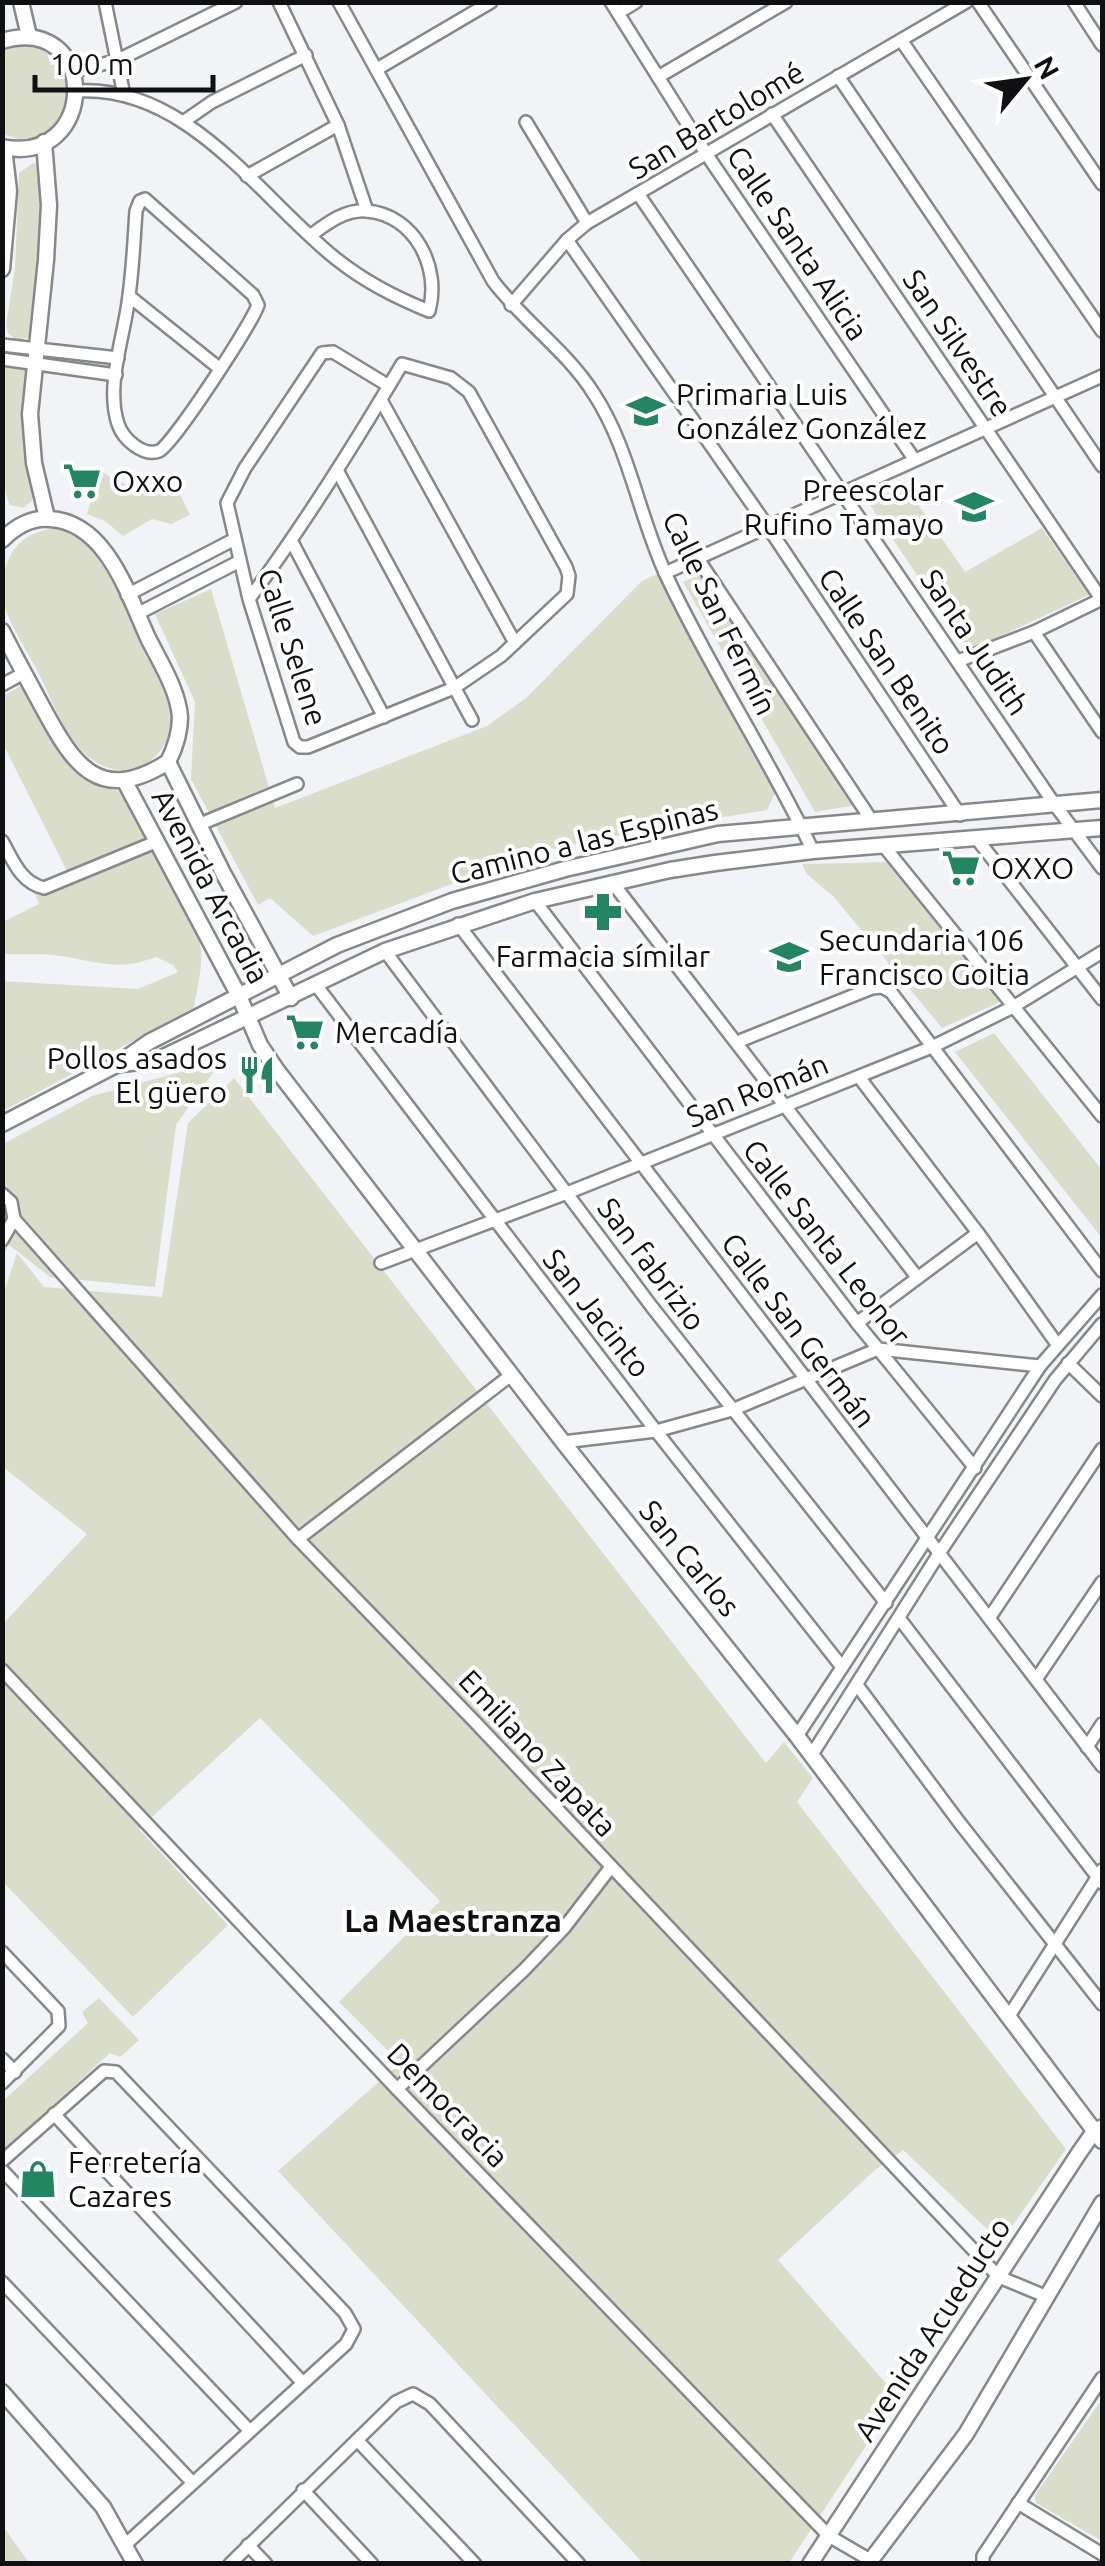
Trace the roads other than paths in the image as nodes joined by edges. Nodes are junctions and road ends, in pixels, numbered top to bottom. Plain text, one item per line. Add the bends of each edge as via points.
1 (21, 2) edge
2 (106, 2) edge
3 (236, 2) edge
4 (279, 2) edge
5 (491, 2) edge
6 (636, 2) edge
7 (786, 2) edge
8 (936, 2) edge
9 (966, 2) edge
10 (978, 2) edge
11 (1074, 2) edge
12 (341, 3) edge
13 (615, 8) edge
14 (944, 15) junction
15 (30, 36) junction
16 (2, 40) edge
17 (901, 40) junction
18 (1102, 45) edge
19 (306, 54) junction
20 (116, 61) junction
21 (377, 69) junction
22 (73, 71) junction
23 (838, 76) junction
24 (658, 77) junction
25 (78, 91) junction
26 (124, 95) junction
27 (772, 114) junction
28 (183, 122) junction
29 (526, 122) dead end
30 (338, 126) junction
31 (44, 142) junction
32 (3, 148) edge
33 (708, 155) junction
34 (247, 176) junction
35 (1101, 178) edge
36 (638, 194) junction
37 (367, 211) junction
38 (587, 223) junction
39 (310, 236) junction
40 (567, 240) junction
41 (2, 269) edge
42 (129, 296) junction
43 (511, 305) junction
44 (1102, 331) edge
45 (2, 345) edge
46 (36, 357) junction
47 (118, 358) junction
48 (2, 359) edge
49 (219, 368) junction
50 (116, 375) junction
51 (1102, 376) edge
52 (389, 386) junction
53 (1056, 397) junction
54 (381, 400) junction
55 (986, 428) junction
56 (914, 460) junction
57 (1102, 466) edge
58 (336, 470) junction
59 (843, 492) junction
60 (46, 518) junction
61 (768, 527) junction
62 (2, 540) edge
63 (233, 540) junction
64 (292, 542) junction
65 (698, 559) junction
66 (240, 562) junction
67 (665, 573) junction
68 (127, 595) junction
69 (248, 599) junction
70 (1102, 599) edge
71 (137, 614) junction
72 (2, 631) edge
73 (1034, 632) junction
74 (515, 643) junction
75 (8, 657) edge
76 (958, 661) junction
77 (24, 674) junction
78 (2, 685) edge
79 (454, 688) junction
80 (384, 717) junction
81 (472, 720) dead end
82 (1102, 732) edge
83 (168, 762) junction
84 (124, 780) junction
85 (297, 784) dead end
86 (1102, 800) edge
87 (1056, 806) junction
88 (960, 814) junction
89 (872, 821) junction
90 (198, 825) junction
91 (801, 826) junction
92 (1102, 828) edge
93 (1074, 833) junction
94 (977, 839) junction
95 (2, 841) edge
96 (158, 841) junction
97 (883, 846) junction
98 (813, 852) junction
99 (7, 866) edge
100 (1102, 868) edge
101 (612, 882) junction
102 (534, 901) junction
103 (458, 924) junction
104 (385, 950) junction
105 (1102, 952) edge
106 (1076, 968) junction
107 (280, 976) junction
108 (316, 985) junction
109 (239, 996) junction
110 (291, 998) junction
111 (1102, 999) edge
112 (1012, 1007) junction
113 (248, 1018) junction
114 (737, 1042) junction
115 (932, 1047) junction
116 (116, 1065) junction
117 (859, 1077) junction
118 (786, 1105) junction
119 (1102, 1116) edge
120 (2, 1124) edge
121 (713, 1135) junction
122 (639, 1164) junction
123 (567, 1193) junction
124 (2, 1194) edge
125 (14, 1219) junction
126 (494, 1221) junction
127 (978, 1232) junction
128 (2, 1240) edge
129 (417, 1249) junction
130 (381, 1263) dead end
131 (1102, 1270) edge
132 (917, 1277) junction
133 (1102, 1295) edge
134 (858, 1323) junction
135 (1102, 1324) edge
136 (1057, 1344) junction
137 (878, 1349) junction
138 (1068, 1363) junction
139 (1040, 1366) junction
140 (512, 1375) junction
141 (803, 1379) junction
142 (1102, 1396) edge
143 (732, 1410) junction
144 (656, 1431) junction
145 (563, 1442) junction
146 (1102, 1449) edge
147 (975, 1468) junction
148 (929, 1537) junction
149 (298, 1538) junction
150 (940, 1552) junction
151 (1102, 1582) edge
152 (886, 1604) junction
153 (990, 1616) junction
154 (899, 1618) junction
155 (842, 1667) junction
156 (2, 1670) edge
157 (1037, 1678) junction
158 (857, 1685) junction
159 (1102, 1724) edge
160 (797, 1736) junction
161 (1087, 1746) junction
162 (810, 1756) junction
163 (1102, 1766) edge
164 (611, 1867) junction
165 (1101, 1877) edge
166 (1054, 1945) junction
167 (2, 1952) edge
168 (1102, 2004) edge
169 (1009, 2016) junction
170 (2, 2059) edge
171 (15, 2072) junction
172 (2, 2083) edge
173 (398, 2089) junction
174 (54, 2114) junction
175 (1100, 2133) edge
176 (2, 2161) edge
177 (2, 2170) edge
178 (1102, 2203) edge
179 (999, 2276) junction
180 (2, 2282) edge
181 (1045, 2296) junction
182 (1102, 2378) edge
183 (302, 2382) junction
184 (2, 2392) edge
185 (249, 2430) junction
186 (356, 2440) junction
187 (192, 2482) junction
188 (303, 2490) junction
189 (1018, 2503) junction
190 (829, 2536) junction
191 (126, 2544) junction
192 (248, 2545) junction
193 (1102, 2554) edge
194 (869, 2562) edge
195 (136, 2564) edge
196 (230, 2564) edge
197 (266, 2564) edge
198 (372, 2564) edge
199 (475, 2564) edge
200 (579, 2564) edge
201 (810, 2564) edge
202 (982, 2564) edge

1 - 15 street
2 - 20 street
3 - 20 street
4 - 19 street
5 - 21 street
6 - 13 street
7 - 24 street
8 - 14 street
9 - 14 street, San Bartolomé
10 - 35 street
11 - 18 street
12 - 21 street, Calle San Fermín
13 - 24 street, Calle Santa Alicia
14 - 17 street, San Bartolomé
15 - 16 street
15 - 22 street via 52,46
17 - 23 street, San Bartolomé
17 - 44 street
19 - 28 street
19 - 30 street
20 - 22 street
20 - 26 street
21 - 43 street, Calle San Fermín via 481,263
22 - 25 street
23 - 27 street, San Bartolomé
23 - 53 street
24 - 33 street, Calle Santa Alicia
25 - 26 street
25 - 31 street via 71,115
26 - 28 street
27 - 33 street, San Bartolomé
27 - 55 street, San Silvestre
28 - 34 street
29 - 38 street
30 - 34 street
30 - 37 street
31 - 32 street
31 - 46 street via 48,229
32 - 41 street via 9,191
33 - 36 street, San Bartolomé
33 - 56 street, Calle Santa Alicia
34 - 39 street
36 - 38 street, San Bartolomé
36 - 59 street, Santa Judith
37 - 39 street via 338,218
37 - 39 street via 400,225 423,249 434,276 429,311 374,286
38 - 40 street, San Bartolomé
40 - 43 street, San Bartolomé
40 - 61 street, Calle San Benito
42 - 47 street
42 - 49 street
42 - 49 street via 136,211 145,199 256,300 255,314
43 - 67 street, Calle San Fermín via 599,402
45 - 46 street
46 - 47 street
46 - 48 street
46 - 50 street
46 - 60 street via 32,438
47 - 50 street
49 - 50 street via 170,442 153,452 132,444 116,422
51 - 53 street
52 - 54 street
52 - 63 street, Calle Selene via 333,352 322,353 230,495 226,512
52 - 74 street, Calle Selene via 402,364 464,386 566,567 567,594
53 - 55 street
53 - 57 street
54 - 58 street
54 - 74 street
55 - 56 street
55 - 70 street, San Silvestre
56 - 59 street
58 - 64 street
58 - 79 street
59 - 61 street
59 - 76 street, Santa Judith
60 - 62 street via 24,523
60 - 68 street via 70,521 96,539
61 - 65 street
61 - 88 street, Calle San Benito
63 - 66 street, Calle Selene
63 - 68 street
64 - 69 street
64 - 80 street
65 - 67 street
65 - 89 street
66 - 69 street, Calle Selene
66 - 71 street
67 - 91 street, Calle San Fermín
68 - 71 street
69 - 80 street, Calle Selene via 294,742 308,747
70 - 73 street
71 - 83 street via 178,704
72 - 75 street
73 - 76 street
73 - 82 street
74 - 79 street, Calle Selene
75 - 77 street
76 - 87 street, Santa Judith
77 - 78 street
77 - 84 street via 78,764 90,774
79 - 80 street, Calle Selene
79 - 81 street
83 - 84 street
83 - 90 street, Avenida Arcadia
84 - 96 street, Avenida Arcadia
85 - 90 street
86 - 87 street, Camino a las Espinas
87 - 88 street, Camino a las Espinas
87 - 93 street, Santa Judith
88 - 89 street, Camino a las Espinas
89 - 91 street, Camino a las Espinas
90 - 107 street, Avenida Arcadia
91 - 98 street, Calle San Fermín
91 - 107 street, Camino a las Espinas via 670,842 452,900 337,944
92 - 93 street, Camino a las Espinas
93 - 94 street, Camino a las Espinas
93 - 100 street, Santa Judith
94 - 97 street, Camino a las Espinas
94 - 106 street
95 - 99 street
96 - 99 street via 44,888
96 - 109 street, Avenida Arcadia
97 - 98 street, Camino a las Espinas
97 - 112 street
98 - 101 street, Camino a las Espinas
101 - 102 street, Camino a las Espinas
101 - 114 street
102 - 103 street, Camino a las Espinas
102 - 121 street, Calle Santa Leonor
103 - 104 street, Camino a las Espinas
103 - 122 street, Calle San Germán
104 - 108 street, Camino a las Espinas
104 - 123 street, San fabrizio
105 - 106 street, San Román
106 - 111 street
106 - 112 street, San Román
107 - 109 street, Camino a las Espinas
107 - 110 street, Avenida Arcadia
108 - 110 street, Camino a las Espinas
108 - 126 street, San Jacinto
109 - 113 street, Avenida Arcadia
109 - 116 street, Camino a las Espinas
110 - 113 street, Camino a las Espinas
112 - 115 street, San Román
112 - 119 street
113 - 116 street, Camino a las Espinas via 157,1060
113 - 129 street, San Carlos via 276,1069
114 - 115 street via 882,988
114 - 118 street
115 - 117 street, San Román
115 - 131 street
116 - 120 street, Camino a las Espinas
117 - 118 street, San Román
117 - 127 street
118 - 121 street, San Román
118 - 132 street
121 - 122 street, San Román
121 - 134 street, Calle Santa Leonor
122 - 123 street, San Román
122 - 141 street, Calle San Germán
123 - 126 street, San Román
123 - 143 street, San fabrizio
124 - 125 street, Emiliano Zapata
125 - 128 street
125 - 149 street, Emiliano Zapata
126 - 129 street, San Román
126 - 144 street, San Jacinto
127 - 132 street
127 - 136 street
129 - 130 street, San Román
129 - 140 street, San Carlos
132 - 134 street
133 - 136 street
134 - 137 street, Calle Santa Leonor
135 - 138 street
136 - 139 street
137 - 139 street
137 - 141 street
137 - 147 street, Calle Santa Leonor
138 - 142 street
138 - 150 street
139 - 147 street
140 - 145 street, San Carlos
140 - 149 street
141 - 143 street
141 - 148 street, Calle San Germán
143 - 144 street
143 - 152 street, San fabrizio
144 - 145 street
144 - 155 street, San Jacinto
145 - 160 street, San Carlos
146 - 153 street
147 - 148 street
148 - 150 street, Calle San Germán
148 - 152 street
149 - 164 street, Emiliano Zapata
150 - 153 street, Calle San Germán
150 - 154 street
151 - 157 street
152 - 155 street
153 - 157 street, Calle San Germán
154 - 158 street
154 - 165 street
155 - 160 street
156 - 173 street, Democracia
157 - 161 street, Calle San Germán
158 - 162 street
158 - 166 street
159 - 161 street
160 - 162 street, San Carlos
161 - 163 street, Calle San Germán
162 - 169 street, San Carlos
164 - 173 street via 538,1956
164 - 179 street, Emiliano Zapata
165 - 166 street
166 - 168 street
166 - 169 street
167 - 171 street via 61,2018
169 - 175 street, San Carlos
170 - 171 street
171 - 172 street
173 - 190 street, Democracia
174 - 176 street
174 - 183 street
174 - 183 street via 110,2069 318,2284 354,2329
175 - 179 street, Avenida Acueducto
177 - 185 street
178 - 181 street
179 - 181 street, Emiliano Zapata
179 - 190 street, Avenida Acueducto
180 - 187 street
181 - 194 street via 966,2434
182 - 189 street
183 - 185 street
184 - 191 street via 73,2470
185 - 187 street
186 - 188 street
186 - 199 street
186 - 200 street via 404,2396 422,2398
187 - 191 street
188 - 192 street
188 - 198 street
189 - 193 street
189 - 202 street
190 - 194 street, Democracia
190 - 201 street, Avenida Acueducto
191 - 195 street
192 - 196 street
192 - 197 street

